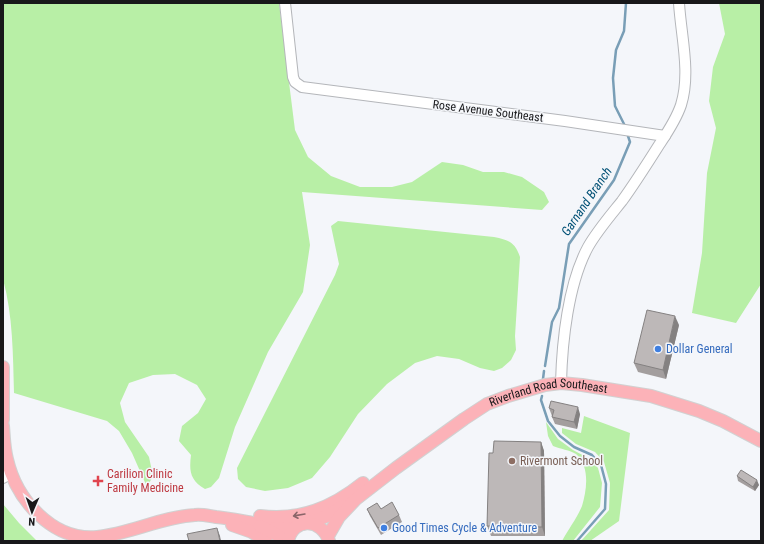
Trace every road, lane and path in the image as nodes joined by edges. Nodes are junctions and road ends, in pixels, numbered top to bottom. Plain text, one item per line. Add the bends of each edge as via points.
1 (285, 3) edge
2 (679, 3) edge
3 (665, 136) junction
4 (3, 367) edge
5 (561, 383) junction
6 (3, 420) edge
7 (3, 426) edge
8 (761, 441) edge
9 (396, 468) junction
10 (7, 476) edge
11 (356, 499) junction
12 (196, 515) junction
13 (211, 516) junction
14 (254, 523) junction
15 (305, 524) junction
16 (328, 539) edge
17 (266, 541) edge
18 (284, 541) edge
19 (288, 541) edge

1 - 3 street, Rose Avenue Southeast via 295,82 298,85
2 - 3 street via 685,63 684,92 676,118
3 - 5 street via 645,168 598,231 583,257 574,283 567,322
4 - 6 main road
5 - 8 main road, Riverland Road Southeast via 637,394 676,403 723,421
5 - 9 main road, Riverland Road Southeast via 528,390 487,404
7 - 10 main road, Riverland Road Southeast
9 - 11 main road, Riverland Road Southeast
9 -> 12 main road via 370,478 329,506 302,515 274,517 216,510
10 - 12 main road, Riverland Road Southeast via 39,515 49,523 60,530 84,537 112,535 152,523
11 - 15 main road, Riverland Road Southeast via 327,516
11 - 16 main road, Riverland Road Southeast via 339,517
12 - 13 main road, Riverland Road Southeast
13 - 14 main road, Riverland Road Southeast
13 - 17 main road via 252,532
14 - 15 main road, Riverland Road Southeast via 285,527
14 - 18 main road, Riverland Road Southeast
15 - 16 main road via 320,527
15 - 19 main road via 294,529

